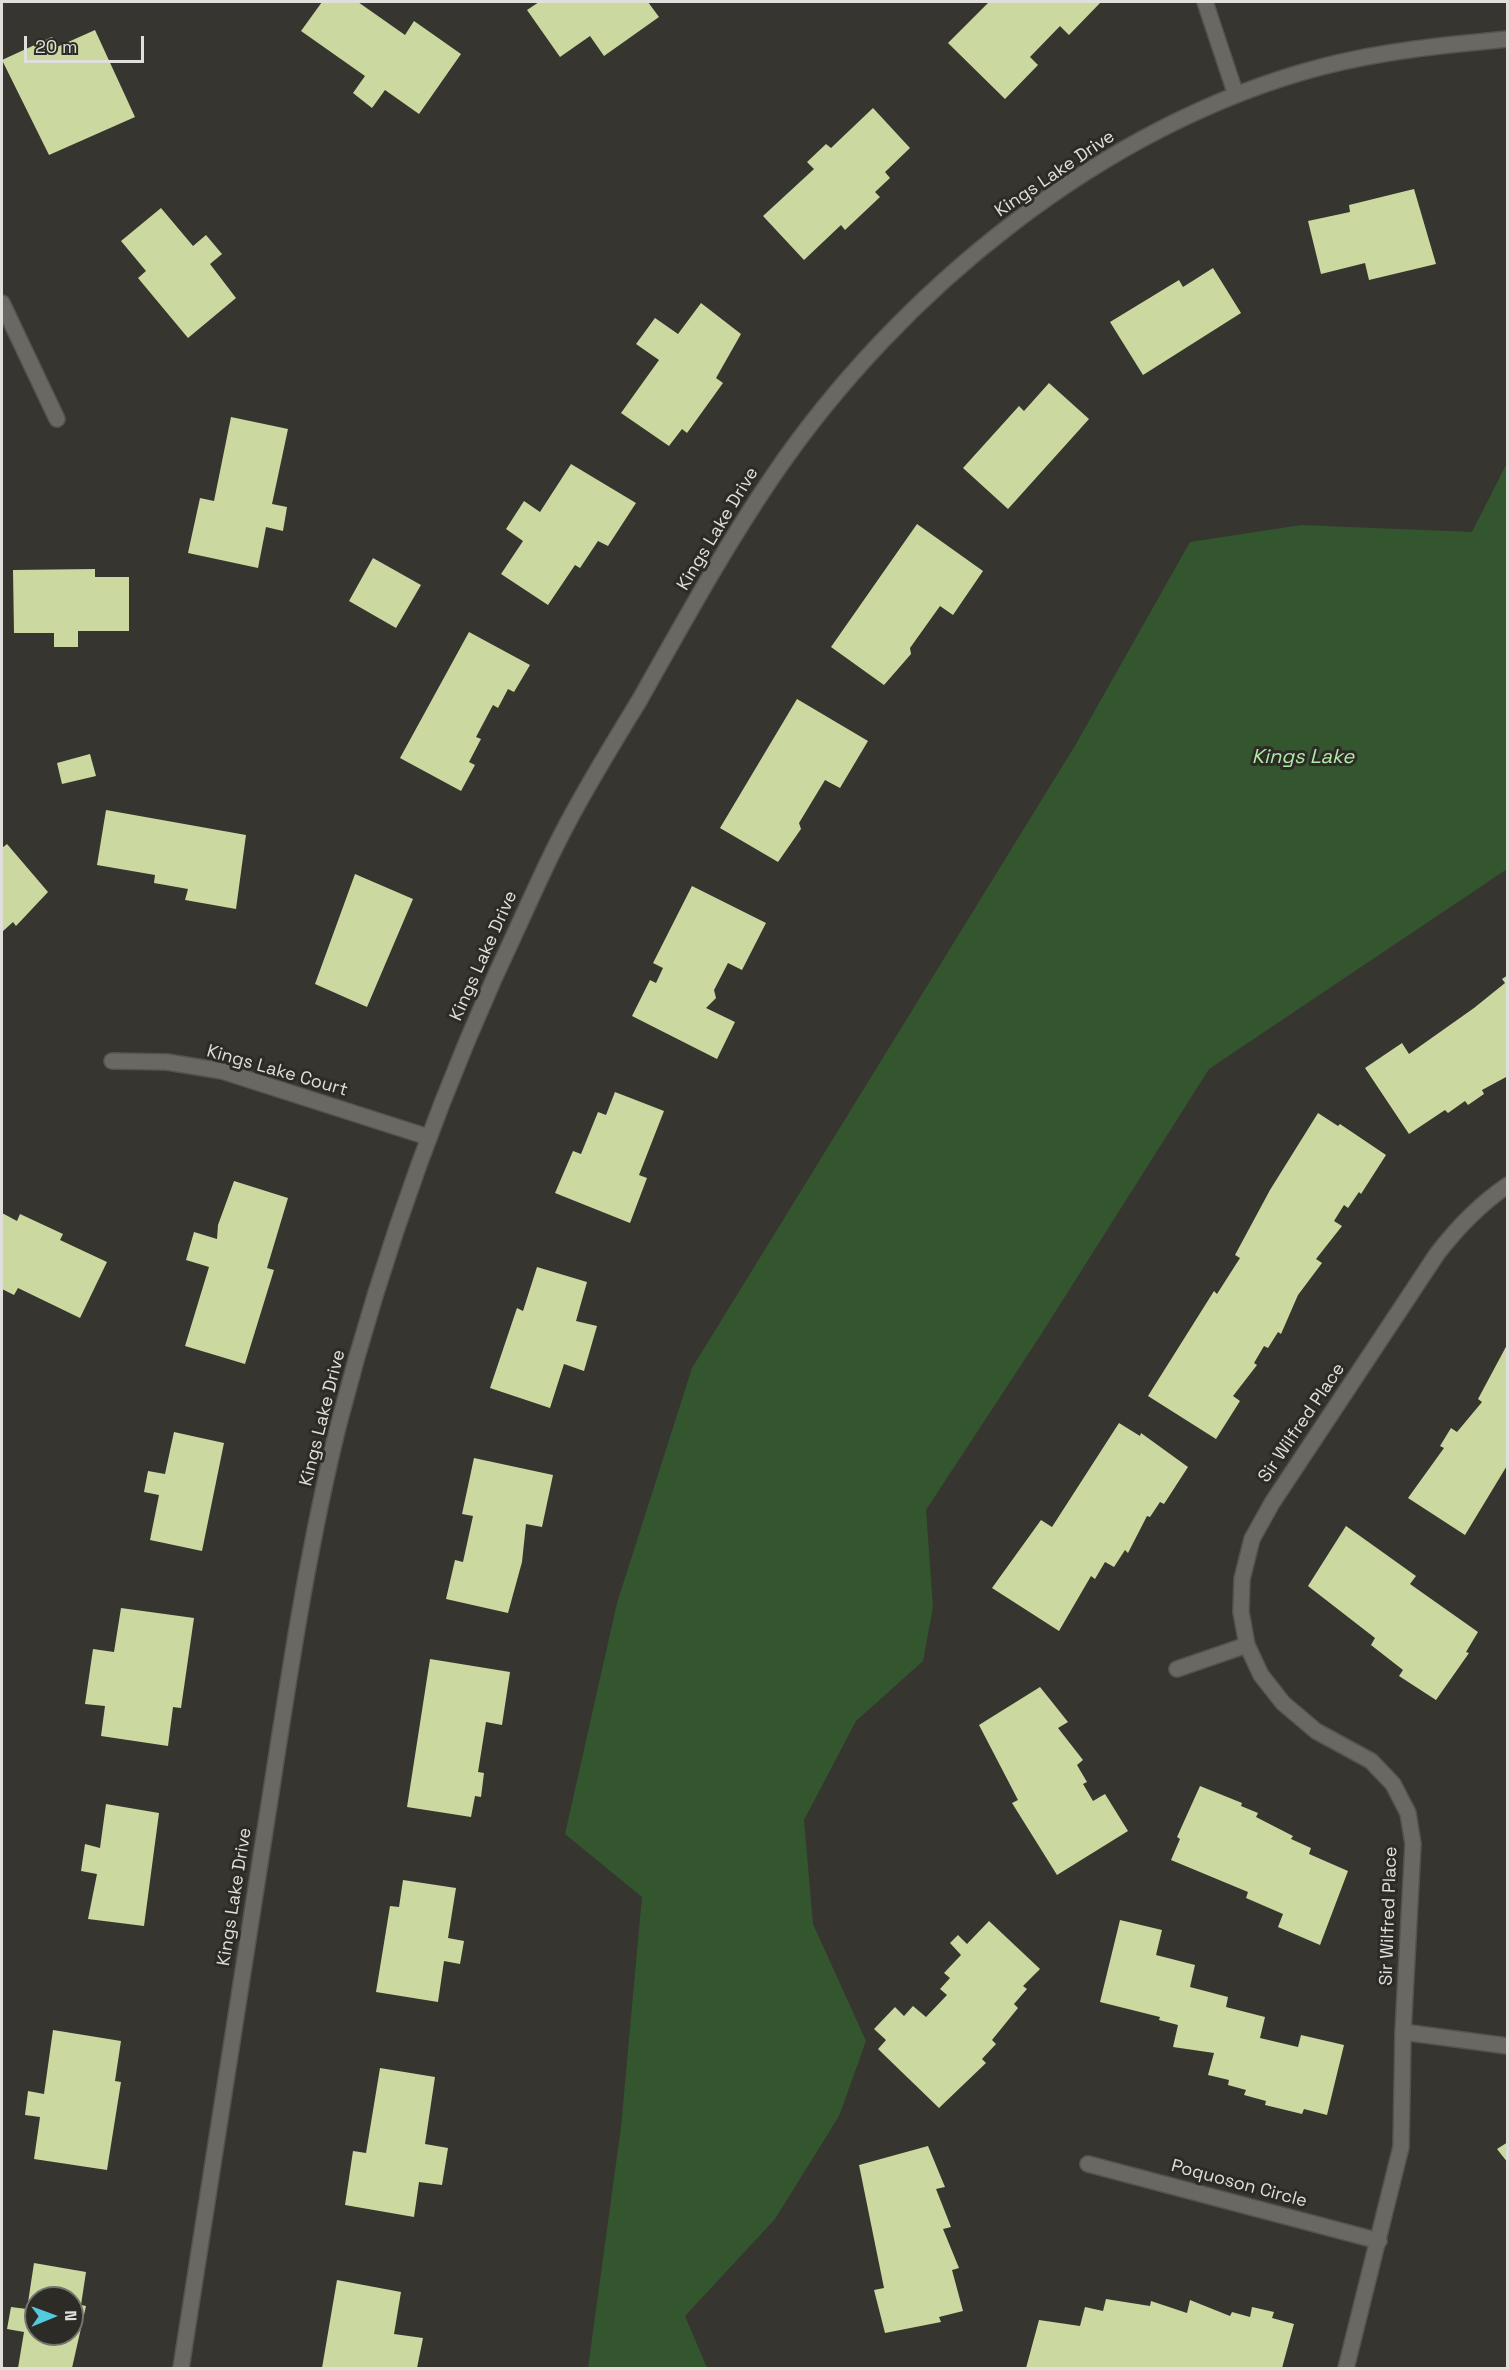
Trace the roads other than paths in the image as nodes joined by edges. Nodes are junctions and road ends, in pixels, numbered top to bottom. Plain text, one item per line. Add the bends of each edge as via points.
1 (1205, 2) edge
2 (1508, 39) edge
3 (1236, 95) junction
4 (2, 303) edge
5 (57, 419) dead end
6 (112, 1061) dead end
7 (428, 1137) junction
8 (1508, 1185) edge
9 (1247, 1645) junction
10 (1177, 1669) dead end
11 (1404, 2032) junction
12 (1508, 2046) edge
13 (1088, 2164) dead end
14 (1379, 2241) junction
15 (181, 2368) edge
16 (1346, 2368) edge

1 - 3 street
2 - 3 street, Kings Lake Drive via 1403,50 1318,68
3 - 7 street, Kings Lake Drive via 1156,132 1080,175 984,245 907,315 836,392 773,475 564,828 490,985
4 - 5 street
6 - 7 street, Kings Lake Court via 167,1062 222,1071
7 - 15 street, Kings Lake Drive via 383,1267 339,1424 304,1584
8 - 9 street, Sir Wilfred Place via 1491,1197 1437,1254 1272,1503 1252,1539 1242,1579 1241,1612
9 - 10 street
9 - 11 street, Sir Wilfred Place via 1261,1675 1282,1703 1316,1731 1371,1761 1393,1784 1408,1813 1413,1844
11 - 12 street
11 - 14 street, Sir Wilfred Place via 1401,2147
13 - 14 street, Poquoson Circle
14 - 16 street, Sir Wilfred Place

